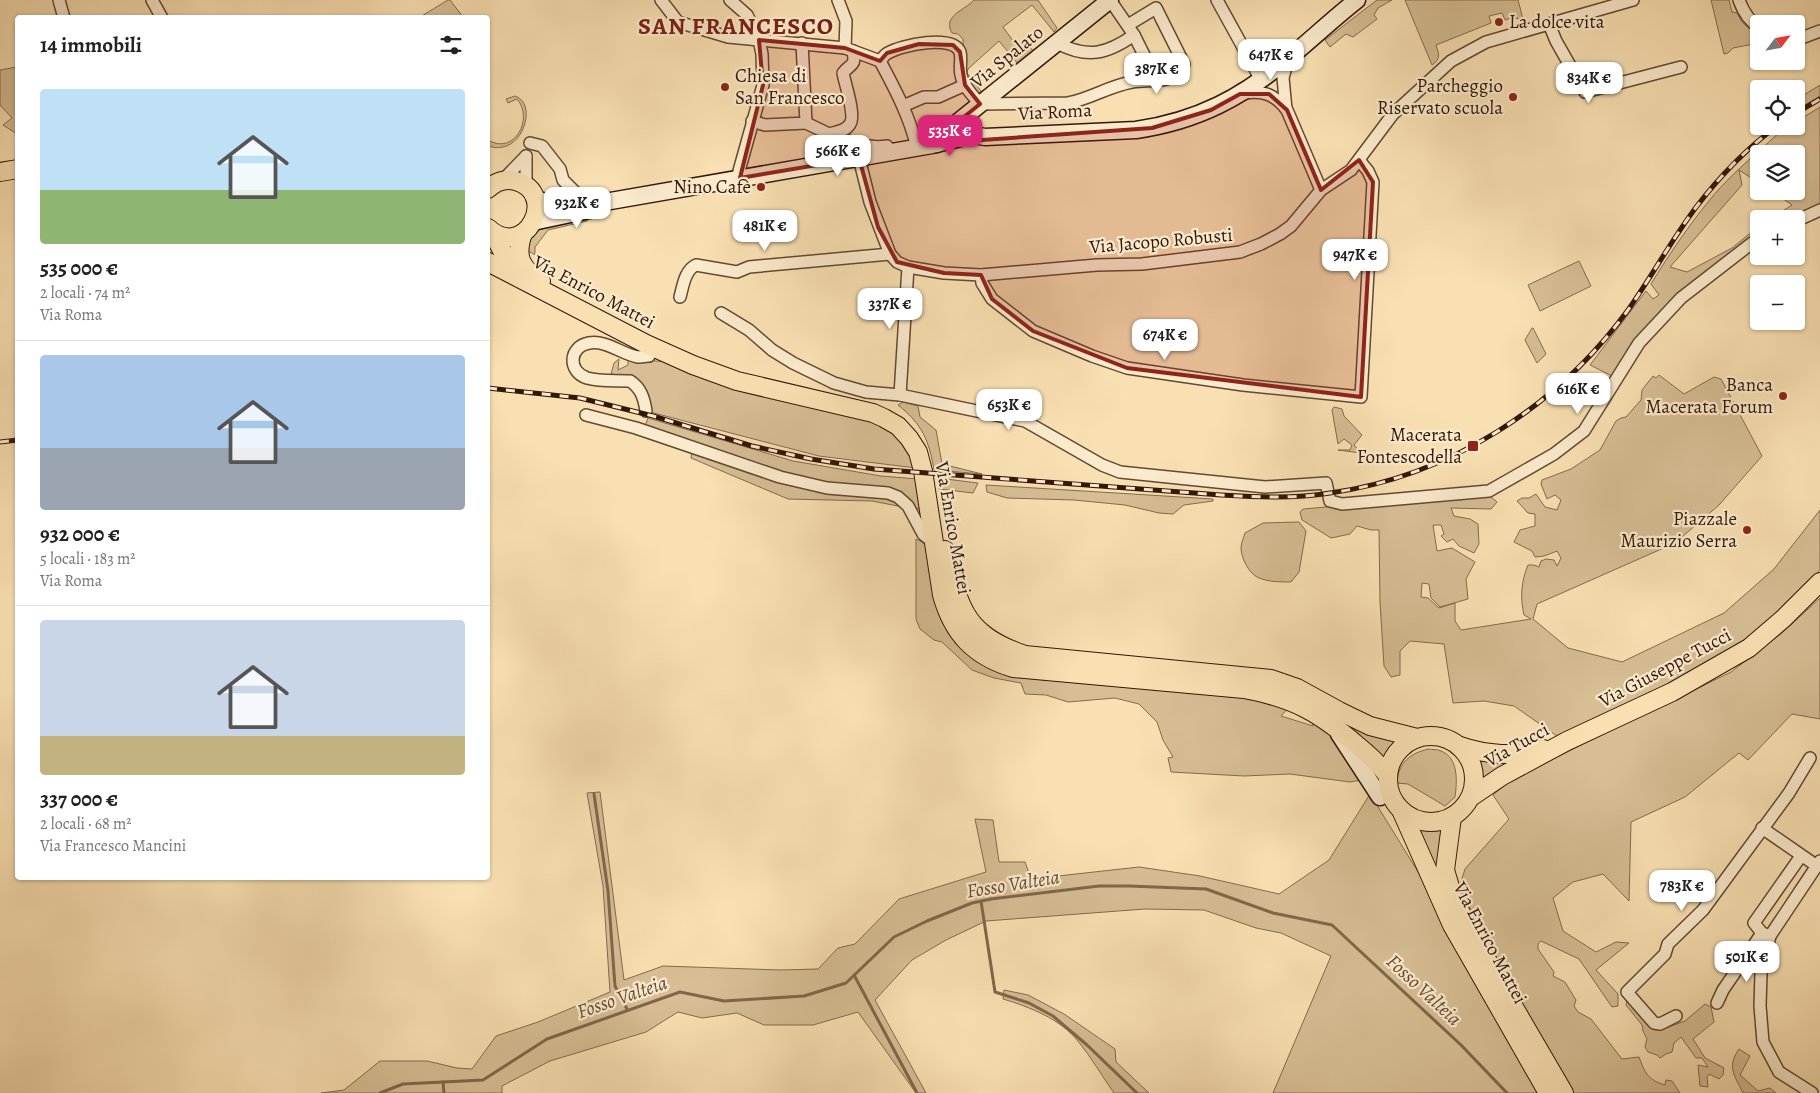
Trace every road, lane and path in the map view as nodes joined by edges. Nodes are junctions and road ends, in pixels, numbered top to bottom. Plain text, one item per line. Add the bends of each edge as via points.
1 (59, 0) edge
2 (152, 0) edge
3 (661, 0) edge
4 (730, 0) edge
5 (838, 0) edge
6 (1110, 0) edge
7 (1217, 0) edge
8 (1358, 0) edge
9 (1633, 0) edge
10 (1738, 0) edge
11 (63, 15) edge
12 (160, 15) edge
13 (1750, 19) edge
14 (1549, 24) junction
15 (1128, 25) junction
16 (1820, 32) edge
17 (1134, 35) junction
18 (1805, 37) edge
19 (759, 40) junction
20 (1057, 43) junction
21 (802, 44) junction
22 (849, 50) junction
23 (1288, 59) junction
24 (880, 62) junction
25 (1681, 67) dead end
26 (1261, 80) junction
27 (1157, 81) junction
28 (965, 85) junction
29 (1240, 94) junction
30 (902, 106) junction
31 (976, 110) junction
32 (1286, 110) junction
33 (752, 121) junction
34 (806, 123) junction
35 (829, 134) junction
36 (963, 137) junction
37 (984, 137) junction
38 (530, 143) dead end
39 (916, 144) junction
40 (937, 144) junction
41 (859, 158) junction
42 (1359, 160) junction
43 (15, 170) edge
44 (0, 172) edge
45 (740, 178) junction
46 (495, 185) edge
47 (1321, 190) junction
48 (530, 193) junction
49 (591, 202) junction
50 (1820, 210) edge
51 (1805, 218) edge
52 (528, 228) junction
53 (490, 230) edge
54 (1750, 245) edge
55 (890, 254) junction
56 (490, 263) edge
57 (908, 267) junction
58 (514, 274) junction
59 (981, 275) junction
60 (680, 297) dead end
61 (721, 313) dead end
62 (654, 347) junction
63 (900, 395) junction
64 (586, 414) dead end
65 (636, 428) junction
66 (934, 540) junction
67 (1820, 582) edge
68 (1417, 738) junction
69 (1567, 741) junction
70 (1460, 746) junction
71 (1810, 758) dead end
72 (1386, 791) junction
73 (1462, 807) junction
74 (1762, 828) junction
75 (1801, 856) junction
76 (1818, 863) edge
77 (1452, 925) junction
78 (1766, 935) junction
79 (1717, 1003) dead end
80 (1676, 1016) dead end
81 (1548, 1093) edge
82 (1564, 1093) edge
83 (1812, 1093) edge

1 - 11 street
2 - 12 street
3 - 19 street via 678,22 728,37
4 - 19 street via 747,15
5 - 22 street via 846,20
6 - 15 street
6 - 20 main road, Via Spalato
7 - 26 street
8 - 23 main road, Via Roma
9 - 14 street, Via Jacopo Robusti
10 - 13 street
14 - 25 street via 1585,92
14 - 42 street, Via Jacopo Robusti via 1486,42 1451,61 1393,114
15 - 17 street
15 - 27 street via 1156,8 1184,64 1176,76
16 - 18 street
17 - 20 street via 1122,44 1093,54
17 - 27 street
19 - 21 street
19 - 33 street via 764,85
20 - 31 main road, Via Spalato
21 - 22 street
21 - 34 street
22 - 24 street
22 - 35 street via 854,61 843,73 853,118 849,126
23 - 26 main road, Via Roma
23 - 32 street via 1282,78
24 - 28 street via 887,53 919,44 946,42 960,52
24 - 30 street
26 - 29 main road, Via Roma
27 - 31 street via 1132,82 1068,103
28 - 30 street via 938,97 924,97
28 - 31 street
29 - 32 street via 1269,94
29 - 37 main road, Via Roma via 1211,110 1152,128
30 - 39 street
31 - 36 main road, Via Spalato
31 - 37 main road, Via Spalato via 976,127
31 - 40 main road, Via Spalato via 958,122
32 - 47 street
33 - 34 street via 765,125
33 - 45 street
34 - 35 street
35 - 39 street via 875,148
36 - 37 main road, Via Roma
36 - 40 main road, Via Roma
38 - 49 street via 542,146 560,169 563,180
39 - 40 main road, Via Roma
39 - 41 main road, Via Roma
41 - 45 main road, Via Roma
41 - 55 street via 870,202
42 - 47 street, Via Jacopo Robusti via 1351,170
42 - 59 street via 1373,182 1361,398 1126,368 1033,331 992,299
43 - 44 main road
45 - 49 main road, Via Roma
46 - 48 main road, Via Roma via 514,181
46 - 48 street via 526,156
47 - 59 street, Via Jacopo Robusti via 1291,226 1240,252 1142,264
48 - 49 main road, Via Roma via 554,203
48 - 52 main road via 536,211
49 - 52 main road, Via Roma via 594,209
50 - 51 street
52 - 53 main road, Via Roma via 516,236 506,237
52 - 68 main road, Via Enrico Mattei via 518,251 530,274 671,348 736,375 884,410 903,421 922,452 960,603 973,626 1000,646 1025,655 1270,679 1297,688 1370,726
53 - 58 main road, Via Enrico Mattei
54 - 63 street via 1681,298 1639,343 1584,431 1554,454 1489,491 1342,504 1330,501 1326,483 1265,487 1120,472 1025,421
55 - 57 street, Via Jacopo Robusti
55 - 60 street via 748,267 737,272 696,264 690,267
56 - 58 main road
57 - 59 street, Via Jacopo Robusti
57 - 63 street
58 - 62 main road, Via Enrico Mattei
61 - 63 street via 793,363 834,382 866,392
62 - 65 street via 649,356 638,357 591,342 581,345 572,360 585,378 635,384 643,395 646,414
62 - 66 main road, Via Enrico Mattei via 737,381 873,413 898,426 918,452
64 - 65 street
65 - 66 street via 780,478 827,488 888,493 908,506 923,534
66 - 72 main road, Via Enrico Mattei via 947,613 964,639 989,659 1013,668 1244,689 1273,695 1315,713 1334,726 1381,766
67 - 69 main road, Via Giuseppe Tucci via 1749,648 1672,692
68 - 70 main road via 1443,737
68 - 72 main road via 1396,753 1389,768
69 - 70 main road, Via Tucci via 1536,751 1511,754 1484,753
69 - 73 main road, Via Tucci via 1502,776
70 - 73 main road via 1474,772 1474,785
71 - 74 street
72 - 73 main road via 1409,817 1424,822 1438,822
72 - 77 main road, Via Enrico Mattei
72 - 77 main road
73 - 82 main road, Via Enrico Mattei via 1445,870 1454,900
74 - 75 street
74 - 80 street via 1703,910 1668,944 1665,954 1627,992 1654,1023 1660,1024
75 - 76 street
75 - 78 street via 1754,923
76 - 78 street
77 - 81 main road, Via Enrico Mattei
78 - 79 street via 1723,990
78 - 83 street via 1760,1006 1763,1042 1779,1072

